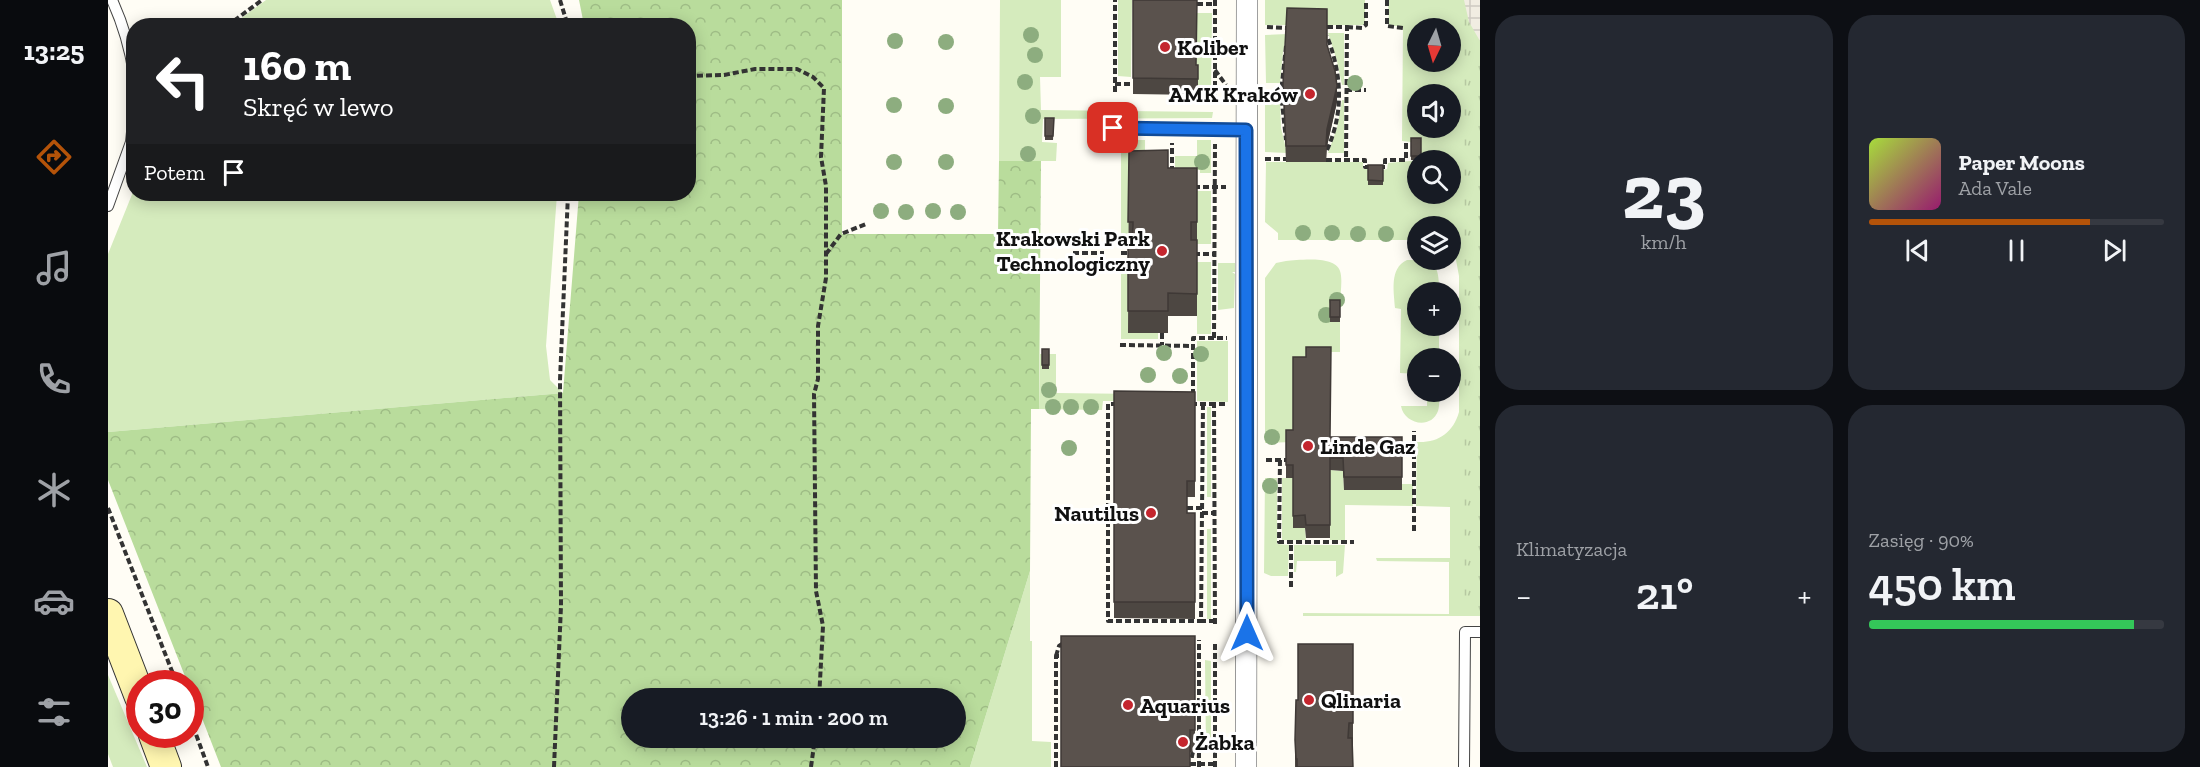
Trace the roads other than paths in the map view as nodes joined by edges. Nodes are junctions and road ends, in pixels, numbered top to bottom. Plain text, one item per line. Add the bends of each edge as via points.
1 (112, 0) edge
2 (1246, 0) edge
3 (126, 38) edge
4 (1113, 128) dead end
5 (1246, 130) junction
6 (126, 156) edge
7 (108, 206) edge
8 (108, 614) edge
9 (1480, 632) edge
10 (130, 670) edge
11 (159, 748) edge
12 (166, 767) edge
13 (1246, 767) edge
14 (1464, 767) edge

1 - 3 lane
2 - 5 street
4 - 5 lane
5 - 13 street
6 - 7 lane
8 - 10 main road
9 - 14 lane via 1465,632
11 - 12 main road

